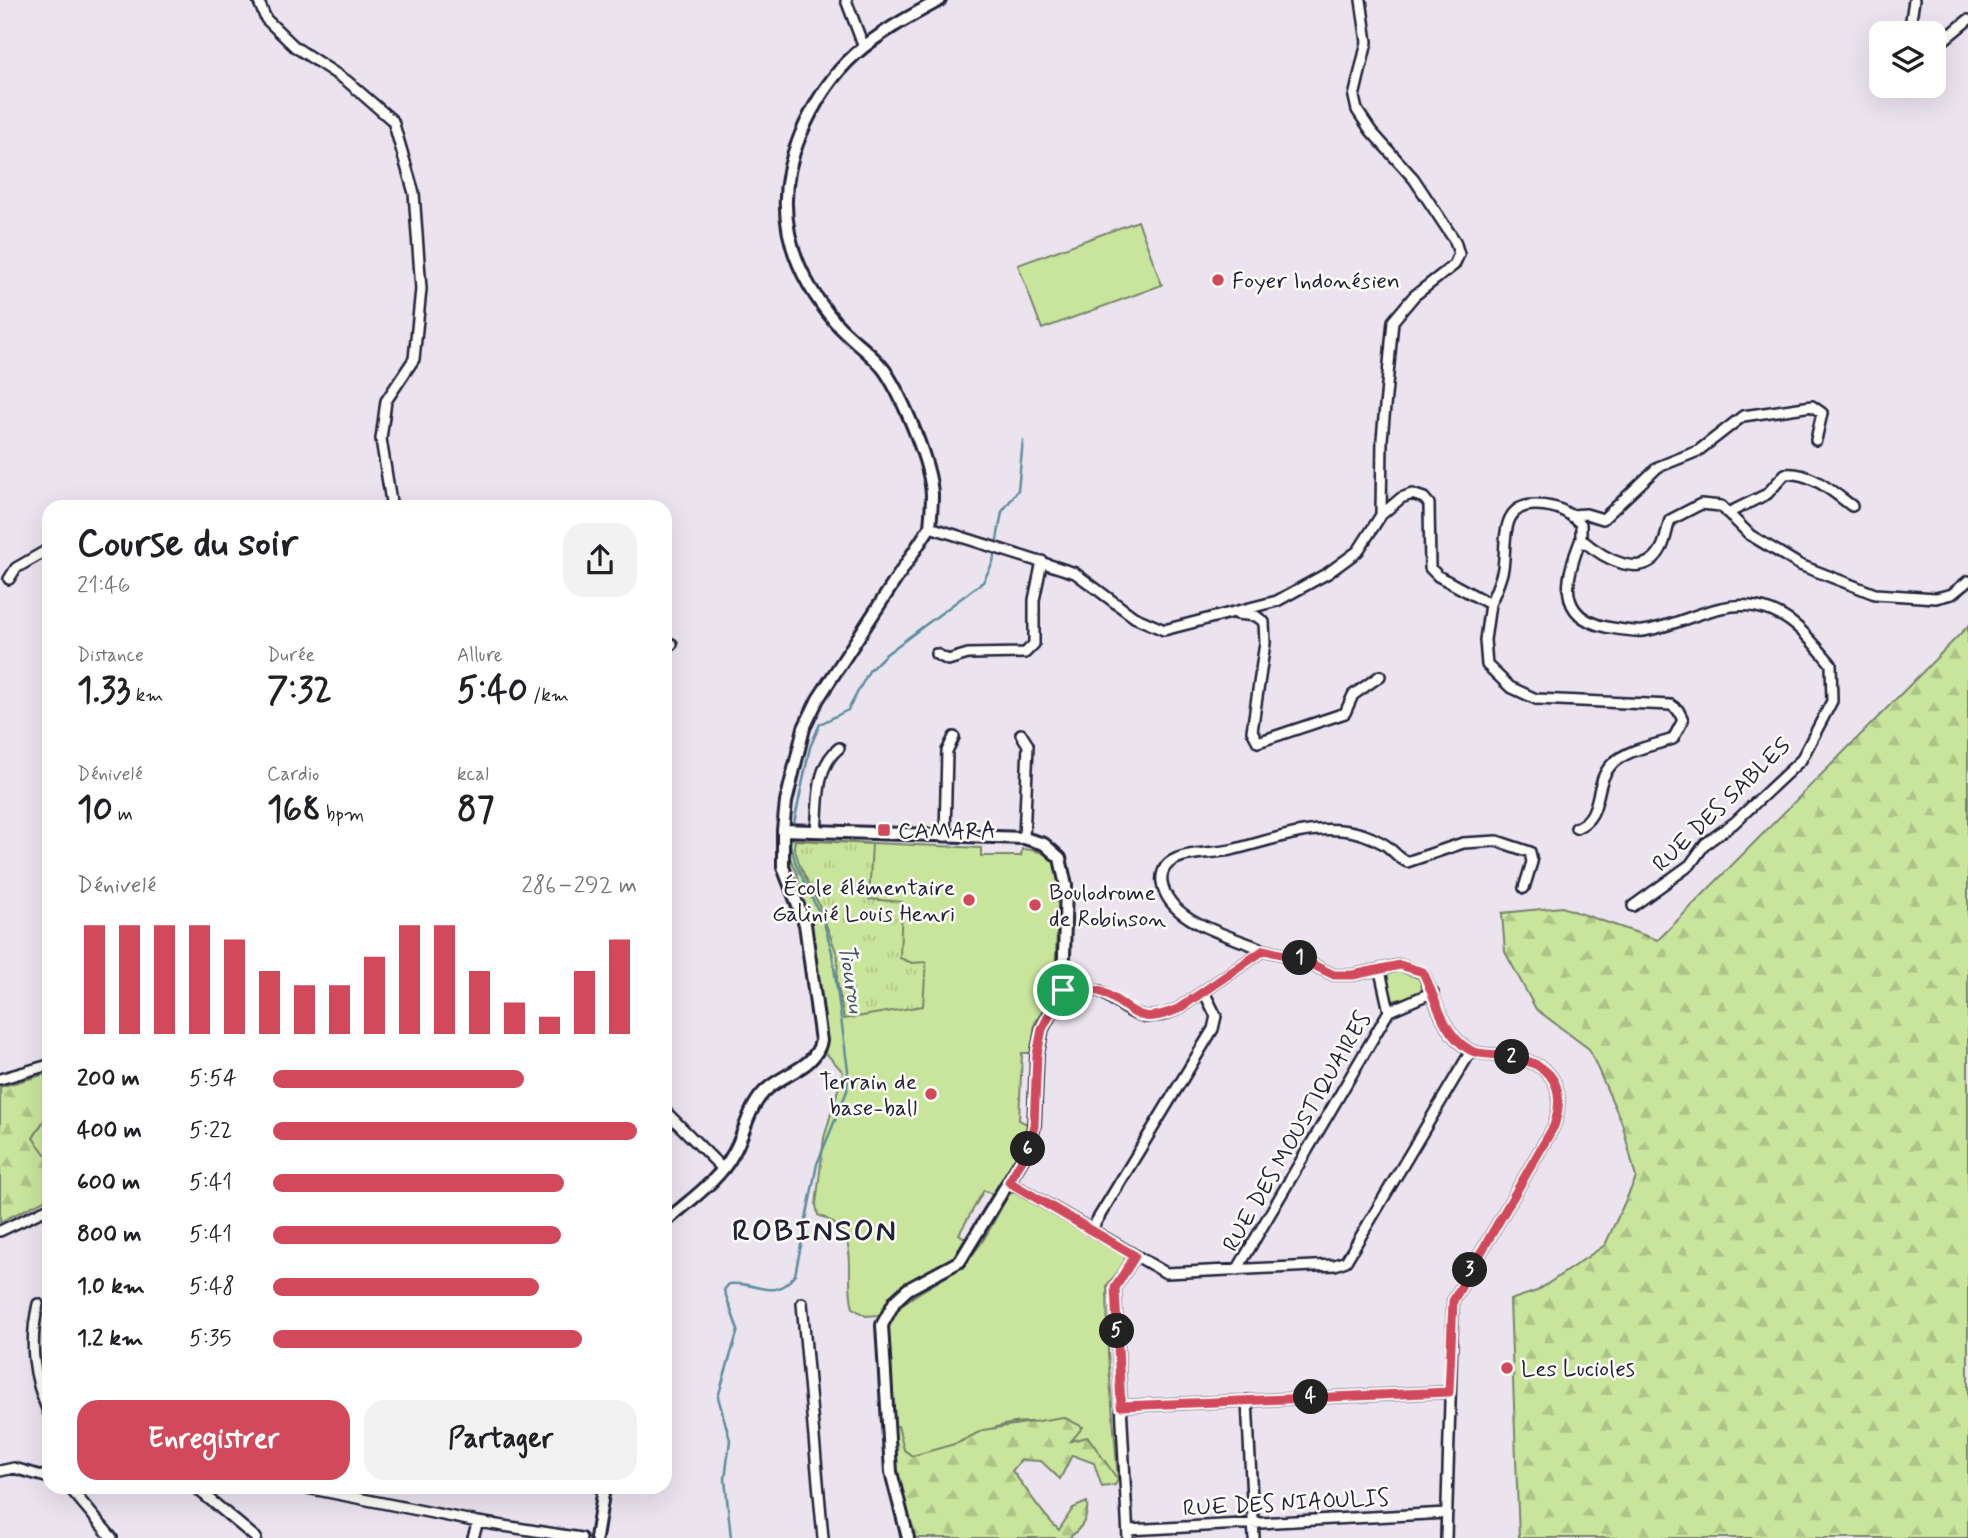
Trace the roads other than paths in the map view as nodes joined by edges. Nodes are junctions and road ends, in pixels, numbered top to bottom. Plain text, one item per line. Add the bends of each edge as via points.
1 (258, 0) edge
2 (846, 0) edge
3 (940, 0) edge
4 (1362, 0) edge
5 (1914, 0) edge
6 (1968, 20) edge
7 (1911, 21) edge
8 (1946, 38) edge
9 (863, 45) junction
10 (1816, 440) dead end
11 (391, 500) edge
12 (1852, 506) dead end
13 (1730, 512) junction
14 (1381, 515) junction
15 (1572, 515) junction
16 (930, 527) junction
17 (1581, 539) junction
18 (42, 553) edge
19 (1042, 561) junction
20 (9, 579) dead end
21 (1968, 581) edge
22 (1490, 604) junction
23 (1227, 613) junction
24 (936, 654) dead end
25 (1380, 676) dead end
26 (1021, 734) dead end
27 (954, 737) dead end
28 (839, 748) dead end
29 (1576, 828) dead end
30 (790, 831) junction
31 (816, 831) junction
32 (944, 836) junction
33 (1024, 838) junction
34 (1524, 887) dead end
35 (1633, 906) dead end
36 (1264, 950) junction
37 (1380, 971) junction
38 (1063, 990) junction
39 (1204, 992) junction
40 (1433, 992) junction
41 (1389, 1011) junction
42 (1471, 1051) junction
43 (42, 1067) edge
44 (0, 1079) edge
45 (672, 1118) edge
46 (723, 1169) junction
47 (1009, 1182) junction
48 (42, 1211) edge
49 (672, 1216) edge
50 (1091, 1230) junction
51 (0, 1231) edge
52 (1135, 1256) junction
53 (1237, 1270) junction
54 (802, 1303) dead end
55 (38, 1304) dead end
56 (1449, 1392) junction
57 (42, 1394) edge
58 (1247, 1400) junction
59 (1121, 1406) junction
60 (0, 1472) edge
61 (42, 1476) edge
62 (75, 1494) edge
63 (203, 1494) edge
64 (337, 1494) edge
65 (603, 1494) edge
66 (1447, 1513) junction
67 (478, 1522) junction
68 (1253, 1523) junction
69 (1128, 1534) edge
70 (112, 1538) edge
71 (256, 1538) edge
72 (473, 1538) edge
73 (581, 1538) edge
74 (596, 1538) edge
75 (823, 1538) edge
76 (908, 1538) edge
77 (1254, 1538) edge
78 (1446, 1538) edge

1 - 11 street via 266,19 295,47 347,81 393,121 414,193 421,289 414,359 386,401 381,439
2 - 9 street
3 - 9 street
4 - 14 street via 1367,42 1354,97 1357,110 1415,179 1459,254 1454,265 1414,296 1393,321 1382,439
5 - 7 street
6 - 8 street
9 - 16 street via 815,100 789,161 783,207 803,275 836,323 885,371 920,444 932,494
10 - 15 street via 1822,413 1812,406 1743,416 1698,451 1658,467 1603,519
12 - 13 street via 1824,486 1792,473 1785,474 1768,494
13 - 17 street via 1711,504 1678,513 1670,520 1652,560 1637,566 1601,556
13 - 21 street via 1750,535 1772,549 1855,589 1936,598 1952,594
14 - 22 street via 1401,498 1412,494 1424,498 1431,515 1430,568
14 - 23 street via 1357,551 1328,573 1277,601
15 - 17 street via 1581,524
15 - 22 street via 1559,507 1528,505 1515,510 1508,520 1503,568
16 - 19 street
16 - 30 street via 818,699 804,728 789,791
17 - 35 street, RUE DES SABLES via 1568,573 1571,606 1591,624 1642,631 1718,609 1755,606 1787,616 1831,664 1832,701 1801,760 1705,844 1690,865
18 - 20 street via 16,568
19 - 23 street via 1075,573 1134,617 1164,630
19 - 24 street via 1034,600 1034,644 1025,653 968,654 948,660
22 - 29 street via 1487,665 1510,687 1536,699 1671,705 1683,720 1673,738 1629,752 1612,764 1600,780 1596,808 1588,823
23 - 25 street via 1256,616 1265,622 1252,731 1258,742 1345,713 1353,695
26 - 33 street via 1028,746
27 - 32 street via 947,751
28 - 31 street via 829,757 821,776
30 - 31 street
30 - 46 street via 783,867 805,924 821,1041 814,1060 787,1074 751,1108 734,1154
31 - 32 street
32 - 33 street
33 - 38 street via 1044,844 1060,858 1066,886
34 - 36 street via 1532,862 1530,852 1497,841 1463,843 1407,862 1382,843 1341,830 1317,830 1168,864 1161,876 1170,905
36 - 37 street via 1301,959 1334,975
36 - 39 street
37 - 40 street via 1408,966 1423,972
37 - 41 street, RUE DES MOUSTIQUAIRES
38 - 39 street via 1100,991 1119,1006 1146,1017 1176,1009
38 - 47 street via 1042,1029 1029,1148
39 - 50 street via 1216,1016 1213,1029
40 - 41 street, RUE DES MOUSTIQUAIRES
40 - 42 street via 1448,1031
41 - 53 street, RUE DES MOUSTIQUAIRES
42 - 53 street via 1346,1261
42 - 56 street via 1523,1058 1544,1068 1555,1082 1560,1107 1554,1126 1453,1301
43 - 44 street
45 - 46 street
46 - 49 street
47 - 50 street
47 - 76 street via 960,1261 908,1289 895,1301 882,1325 891,1472
48 - 51 street
50 - 52 street
52 - 53 street via 1166,1273
52 - 59 street via 1115,1288
54 - 75 street
55 - 57 street via 33,1369
56 - 58 street
56 - 66 street
58 - 59 street
58 - 68 street
59 - 69 street
60 - 61 street via 14,1468
62 - 70 street
63 - 71 street
64 - 67 street
65 - 74 street
66 - 68 street, RUE DES NIAOULIS
66 - 78 street
67 - 72 street
67 - 73 street
68 - 69 street, RUE DES NIAOULIS
68 - 77 street

